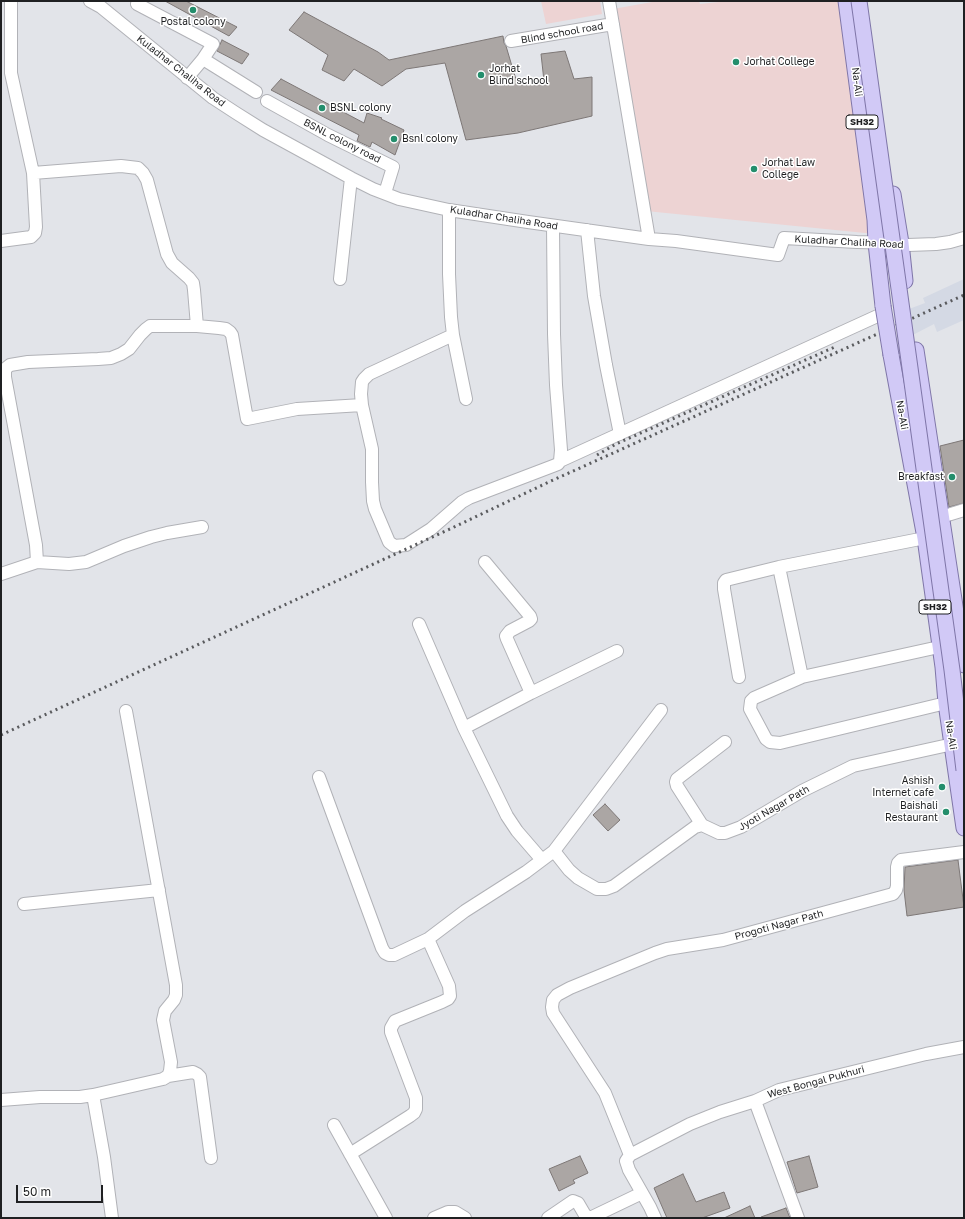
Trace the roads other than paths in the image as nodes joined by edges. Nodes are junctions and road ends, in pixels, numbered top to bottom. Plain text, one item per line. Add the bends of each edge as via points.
1 (11, 1) edge
2 (90, 1) edge
3 (609, 1) edge
4 (846, 1) edge
5 (859, 1) edge
6 (866, 1) edge
7 (137, 4) dead end
8 (613, 24) junction
9 (511, 41) dead end
10 (203, 59) junction
11 (187, 78) junction
12 (256, 92) dead end
13 (267, 101) dead end
14 (33, 173) junction
15 (351, 178) junction
16 (385, 193) junction
17 (450, 210) junction
18 (553, 226) junction
19 (587, 230) junction
20 (964, 238) edge
21 (649, 239) junction
22 (1, 242) edge
23 (876, 243) junction
24 (902, 243) junction
25 (340, 279) dead end
26 (883, 310) junction
27 (197, 326) junction
28 (453, 335) junction
29 (466, 399) dead end
30 (362, 405) junction
31 (620, 434) junction
32 (560, 461) junction
33 (964, 510) edge
34 (941, 517) junction
35 (202, 527) dead end
36 (925, 538) junction
37 (37, 562) junction
38 (485, 562) dead end
39 (779, 567) junction
40 (1, 574) edge
41 (419, 624) dead end
42 (939, 647) junction
43 (617, 652) dead end
44 (964, 665) edge
45 (738, 677) dead end
46 (802, 677) junction
47 (532, 692) junction
48 (946, 703) junction
49 (661, 710) dead end
50 (126, 711) dead end
51 (464, 728) junction
52 (725, 742) dead end
53 (953, 744) junction
54 (964, 770) edge
55 (319, 776) dead end
56 (702, 825) junction
57 (964, 828) edge
58 (554, 851) junction
59 (964, 852) edge
60 (542, 860) junction
61 (159, 890) junction
62 (24, 904) dead end
63 (428, 939) junction
64 (964, 1048) edge
65 (168, 1076) junction
66 (93, 1095) junction
67 (1, 1100) edge
68 (755, 1101) junction
69 (334, 1125) dead end
70 (350, 1154) junction
71 (630, 1155) junction
72 (211, 1158) dead end
73 (642, 1193) junction
74 (112, 1218) edge
75 (386, 1218) edge
76 (434, 1218) edge
77 (465, 1218) edge
78 (548, 1218) edge
79 (655, 1218) edge
80 (798, 1218) edge

1 - 14 street via 11,73
2 - 11 street, Kuladhar Chaliha Road
3 - 8 street
4 - 23 main road, Na-Ali / SH32
5 - 54 main road, bridge
6 - 24 main road
7 - 10 street via 213,44
8 - 9 street, Blind school road
8 - 21 street
10 - 11 street
10 - 12 street
11 - 15 street, Kuladhar Chaliha Road via 243,117
13 - 16 street, BSNL colony road via 393,167
14 - 22 street via 35,233 31,237
14 - 27 street via 121,166 138,168 147,180 167,254 192,284
15 - 16 street, Kuladhar Chaliha Road
15 - 25 street
16 - 17 street, Kuladhar Chaliha Road
17 - 18 street, Kuladhar Chaliha Road
17 - 28 street
18 - 19 street, Kuladhar Chaliha Road
18 - 32 street via 556,385 562,450
19 - 21 street, Kuladhar Chaliha Road
19 - 31 street via 594,296
20 - 24 street, Kuladhar Chaliha Road via 936,244
21 - 23 street, Kuladhar Chaliha Road via 778,255 784,238
23 - 24 street, Kuladhar Chaliha Road
23 - 26 main road, Na-Ali / SH32
24 - 34 main road via 904,277
26 - 31 street
26 - 36 main road, Na-Ali / SH32, bridge
27 - 30 street via 226,329 232,335 247,419 297,409
27 - 37 street via 150,326 129,349 111,358 28,362 10,365 6,369 5,377
28 - 29 street
28 - 30 street via 369,374 362,382
30 - 32 street via 372,449 373,501 389,542 394,546 406,545 431,529 469,498 558,464
31 - 32 street
33 - 34 street
34 - 44 main road
35 - 37 street via 151,536 86,562
36 - 39 street
36 - 42 main road, Na-Ali / SH32
37 - 40 street
38 - 47 street via 530,616 529,621 510,631 506,639
39 - 45 street via 731,578 724,583
39 - 46 street
41 - 51 street
42 - 46 street
42 - 48 main road, Na-Ali / SH32
43 - 47 street
46 - 48 street via 751,701 750,709 770,742 780,743
47 - 51 street
48 - 53 main road, Na-Ali / SH32
49 - 58 street
50 - 61 street
51 - 60 street via 506,816
52 - 56 street via 676,782
53 - 56 street, Jyoti Nagar Path via 852,766 729,832 719,833
53 - 57 main road, Na-Ali / SH32
55 - 63 street via 385,953 394,955
56 - 58 street via 606,889 597,889 578,878 568,870
58 - 60 street
59 - 71 street, Progoti Nagar Path via 901,860 897,867 897,886 893,894 723,940 667,949 557,995 553,1000 553,1013 605,1093
60 - 63 street
61 - 62 street
61 - 65 street via 177,991 163,1015 171,1066
63 - 70 street via 449,986 450,996 442,1002 395,1021 391,1028 416,1098 416,1109 410,1116
64 - 68 street, West Bongal Pukhuri via 926,1054 779,1090
65 - 66 street
65 - 72 street via 193,1072 200,1077
66 - 67 street
66 - 74 street
68 - 71 street, West Bongal Pukhuri via 690,1124
68 - 80 street
69 - 70 street
70 - 75 street
71 - 73 street via 626,1161 627,1165
73 - 78 street via 590,1218 585,1215 578,1203 573,1202
73 - 79 street
76 - 77 street via 455,1212

